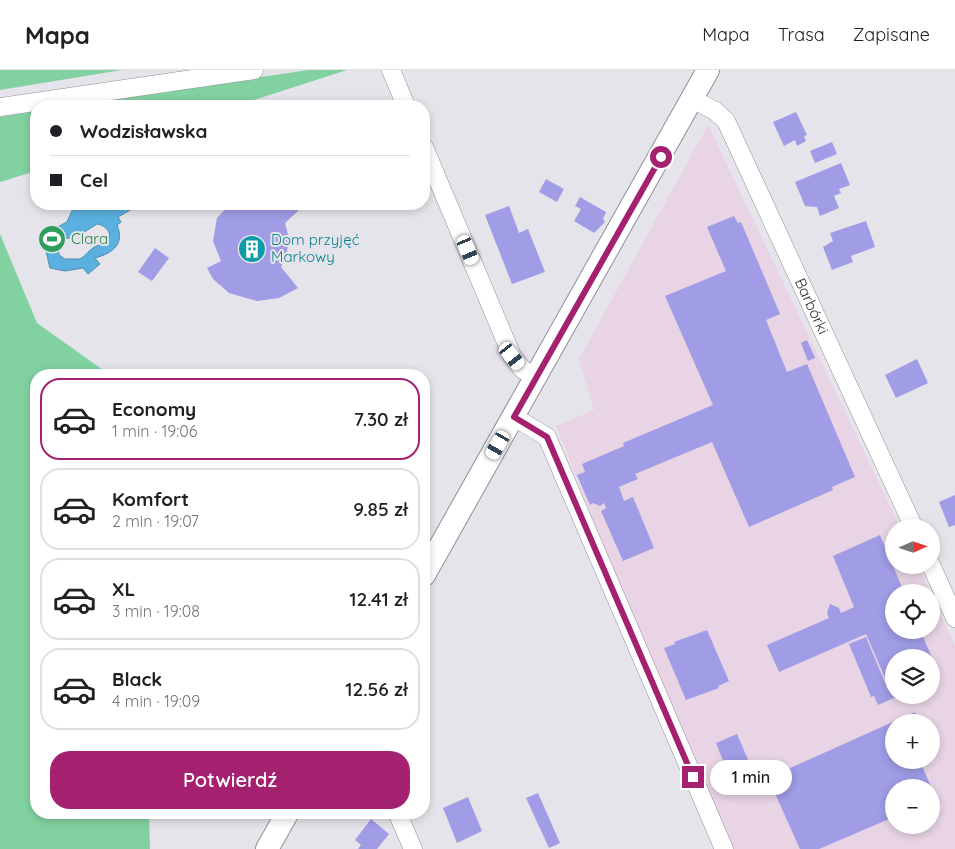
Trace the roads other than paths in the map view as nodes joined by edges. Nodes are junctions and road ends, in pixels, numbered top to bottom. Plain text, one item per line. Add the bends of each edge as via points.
1 (254, 70) edge
2 (390, 70) edge
3 (708, 70) edge
4 (693, 99) junction
5 (48, 100) edge
6 (403, 100) edge
7 (30, 103) edge
8 (0, 107) edge
9 (431, 183) edge
10 (537, 376) junction
11 (514, 417) junction
12 (910, 519) edge
13 (430, 564) edge
14 (935, 574) edge
15 (955, 618) edge
16 (284, 819) edge
17 (400, 819) edge
18 (268, 849) edge
19 (413, 849) edge
20 (724, 849) edge

1 - 5 street
2 - 6 street
3 - 4 main road
4 - 10 main road
4 - 12 street, Barbórki via 726,120
7 - 8 street
9 - 10 street via 512,356 523,370
10 - 11 main road
11 - 13 main road
11 - 20 street via 547,437
14 - 15 street
16 - 18 main road
17 - 19 street

